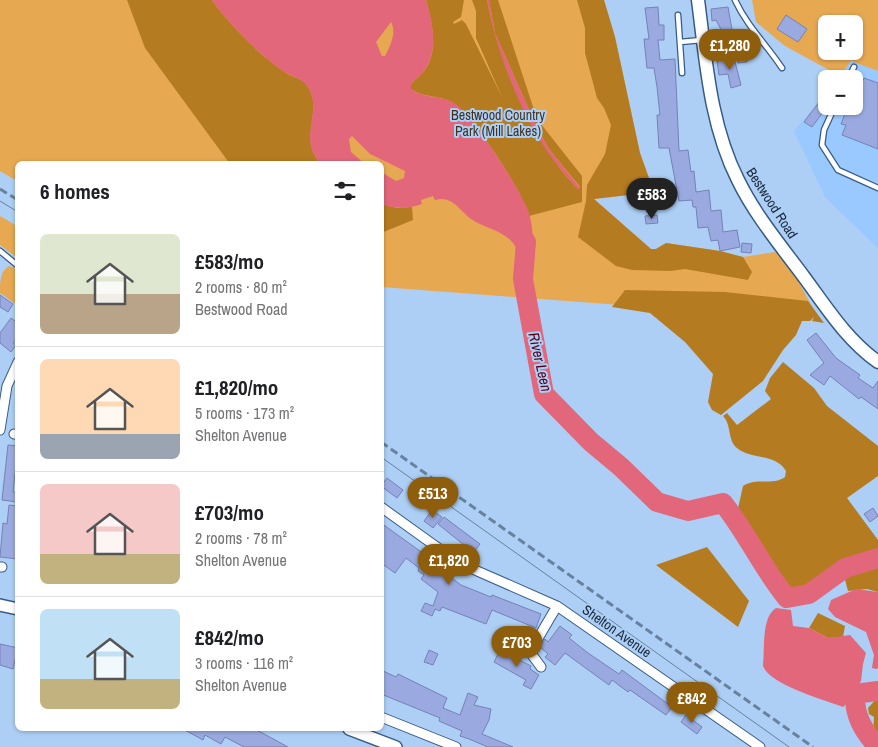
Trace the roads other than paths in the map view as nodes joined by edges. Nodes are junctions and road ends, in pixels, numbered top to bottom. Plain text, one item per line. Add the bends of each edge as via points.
1 (698, 0) edge
2 (736, 0) edge
3 (678, 15) dead end
4 (703, 40) junction
5 (680, 42) junction
6 (854, 67) dead end
7 (782, 68) dead end
8 (852, 70) edge
9 (682, 73) dead end
10 (831, 115) edge
11 (878, 188) edge
12 (0, 252) edge
13 (15, 263) edge
14 (878, 362) edge
15 (15, 369) edge
16 (0, 430) edge
17 (384, 509) edge
18 (0, 605) edge
19 (557, 606) junction
20 (15, 609) edge
21 (508, 642) dead end
22 (530, 652) junction
23 (541, 667) dead end
24 (384, 718) edge
25 (354, 731) edge
26 (396, 747) edge
27 (456, 747) edge
28 (760, 747) edge

1 - 4 main road, Bestwood Road
2 - 7 lane via 744,20 765,42
3 - 5 lane
4 - 5 lane
4 - 14 main road, Bestwood Road via 716,122 738,180 762,220 836,322
5 - 9 lane
6 - 8 lane
10 - 11 lane via 822,145 838,170
12 - 13 lane
15 - 16 street via 7,386
17 - 19 street, Shelton Avenue via 459,563
18 - 20 street
19 - 22 street
19 - 28 street, Shelton Avenue
21 - 22 street
22 - 23 street
24 - 27 street
25 - 26 street

